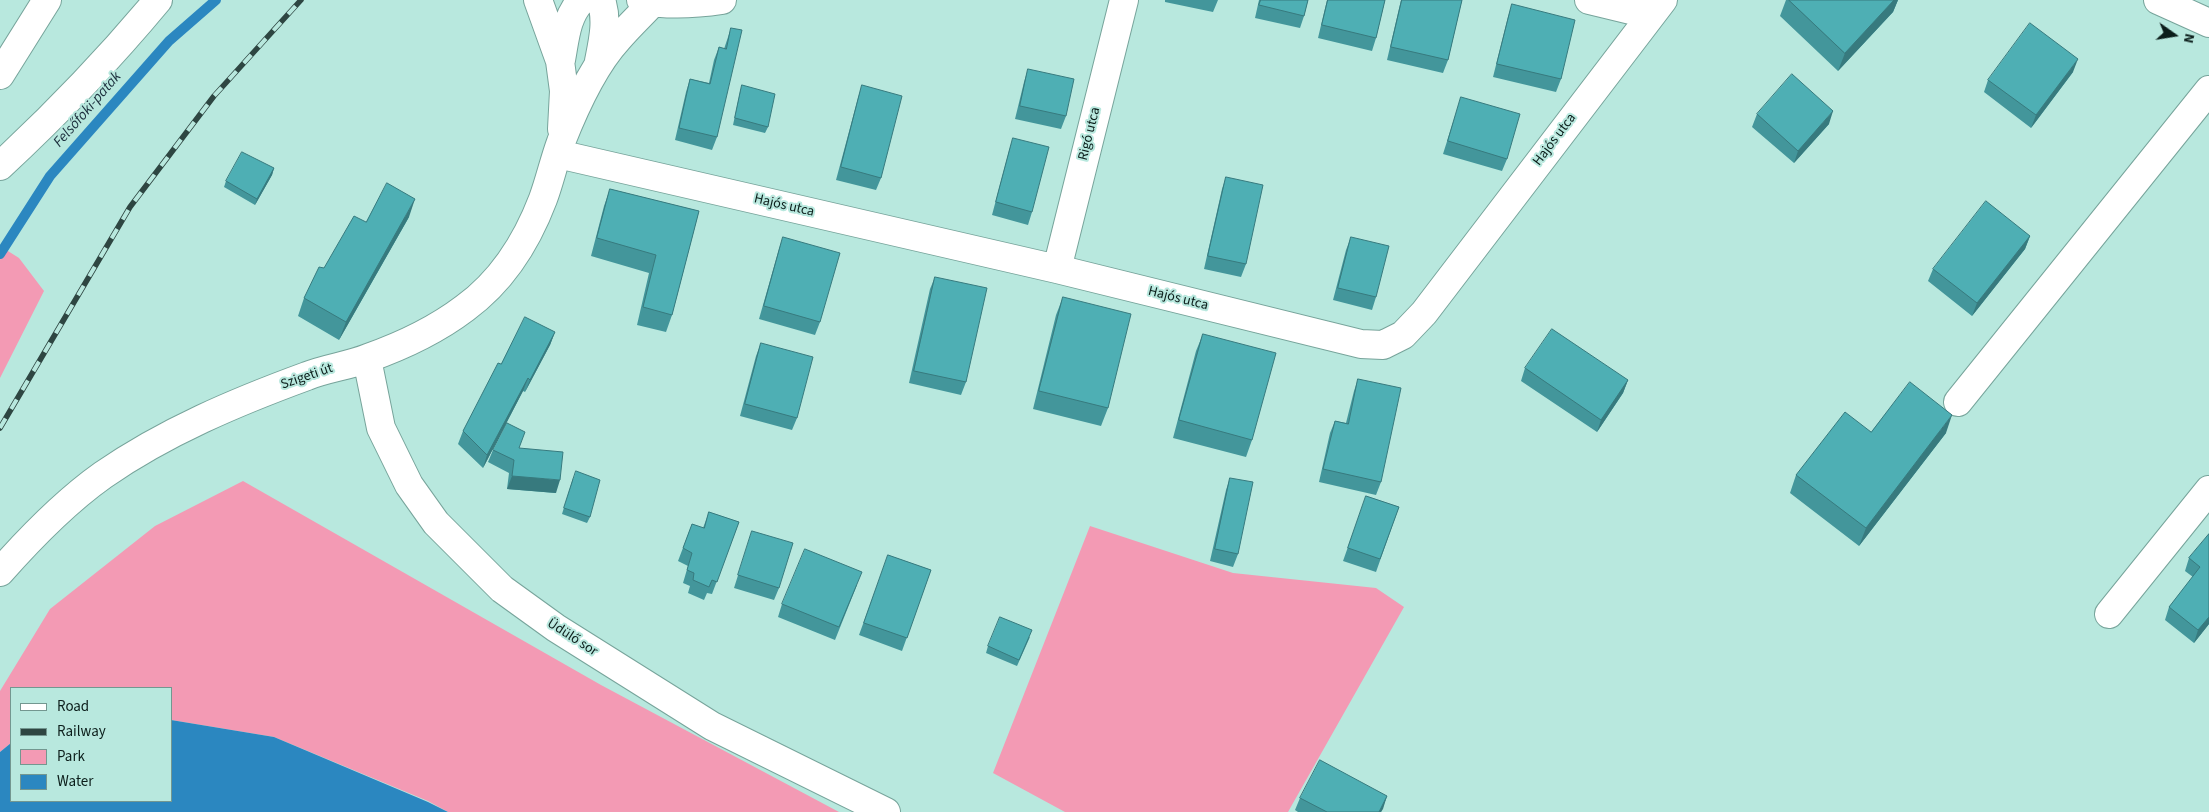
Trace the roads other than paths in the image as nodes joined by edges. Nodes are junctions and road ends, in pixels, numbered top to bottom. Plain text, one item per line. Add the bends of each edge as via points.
1 (47, 0) edge
2 (158, 0) edge
3 (538, 0) edge
4 (582, 0) edge
5 (601, 0) edge
6 (722, 0) edge
7 (1124, 0) edge
8 (1589, 0) edge
9 (2158, 0) edge
10 (647, 1) edge
11 (1657, 8) edge
12 (2209, 23) edge
13 (560, 61) junction
14 (597, 68) junction
15 (0, 76) edge
16 (2209, 90) edge
17 (559, 149) junction
18 (0, 166) edge
19 (1056, 269) junction
20 (367, 359) junction
21 (1958, 402) dead end
22 (2209, 490) edge
23 (0, 572) edge
24 (2109, 614) dead end
25 (886, 812) edge

1 - 15 street
2 - 18 street via 117,49
3 - 13 street
4 - 13 street via 567,25
5 - 14 street via 604,35
6 - 10 street via 689,4
7 - 19 street, Rigó utca
8 - 11 street
9 - 12 street
10 - 14 street
11 - 19 street, Hajós utca via 1424,313 1403,335 1383,345 1361,344
13 - 17 street via 564,91
14 - 17 street
16 - 21 street
17 - 19 street, Hajós utca
17 - 20 street, Szigeti út via 543,199 525,239 505,269 465,308 420,337
20 - 23 street, Szigeti út via 309,375 265,392 186,426 143,450 102,476 64,508
20 - 25 street, Üdülő sor via 381,428 409,485 436,523 502,589 556,628 712,726
22 - 24 street

